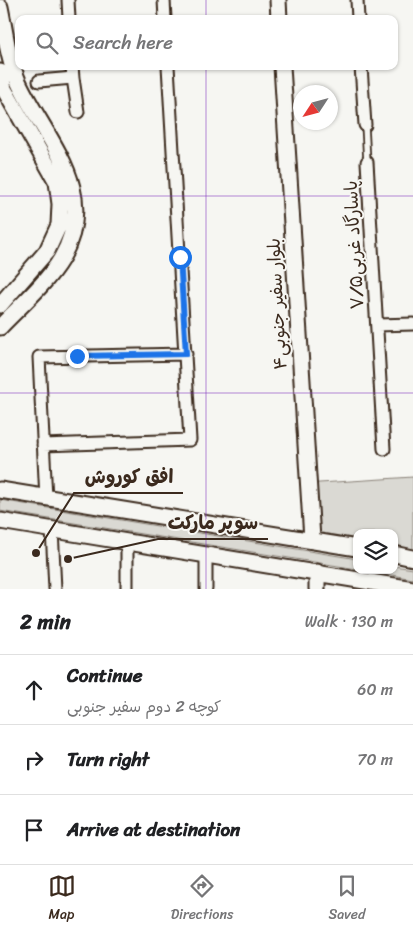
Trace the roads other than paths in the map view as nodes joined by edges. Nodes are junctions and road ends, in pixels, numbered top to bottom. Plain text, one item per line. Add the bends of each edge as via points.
1 (68, 0) edge
2 (164, 0) edge
3 (278, 0) edge
4 (357, 0) edge
5 (0, 7) edge
6 (69, 15) edge
7 (165, 15) edge
8 (279, 15) edge
9 (358, 15) edge
10 (72, 70) edge
11 (168, 70) edge
12 (282, 70) edge
13 (361, 70) edge
14 (1, 77) edge
15 (73, 78) junction
16 (39, 81) dead end
17 (78, 112) dead end
18 (365, 125) joint
19 (367, 162) joint
20 (0, 305) edge
21 (413, 324) edge
22 (377, 325) junction
23 (0, 327) edge
24 (186, 354) junction
25 (43, 445) junction
26 (384, 449) dead end
27 (0, 490) edge
28 (46, 499) junction
29 (0, 520) edge
30 (52, 529) junction
31 (312, 540) junction
32 (127, 542) junction
33 (353, 547) edge
34 (206, 555) junction
35 (398, 555) edge
36 (413, 558) edge
37 (316, 572) junction
38 (55, 589) edge
39 (127, 589) edge
40 (206, 589) edge
41 (317, 589) edge
42 (413, 589) edge

1 - 6 street
2 - 7 street
3 - 8 street
4 - 9 street
5 - 23 street via 17,80 71,179 75,218 70,241 60,259
10 - 15 street
11 - 24 street
12 - 31 street, بلوار سفیر جنوبی۴
13 - 18 street
14 - 20 street via 56,182 60,225 47,251
15 - 16 street
15 - 17 street
18 - 19 lane
19 - 22 street, پاسارگاد غربی۷/۵
21 - 22 street
22 - 26 street, پاسارگاد غربی۷/۵
24 - 25 street via 190,440
24 - 25 street via 39,357
25 - 28 street
27 - 28 street
28 - 31 street
29 - 30 street
30 - 32 street
30 - 38 street
31 - 33 street
32 - 34 street
32 - 39 street
34 - 37 street
34 - 40 street
35 - 36 street
37 - 41 street
37 - 42 street

